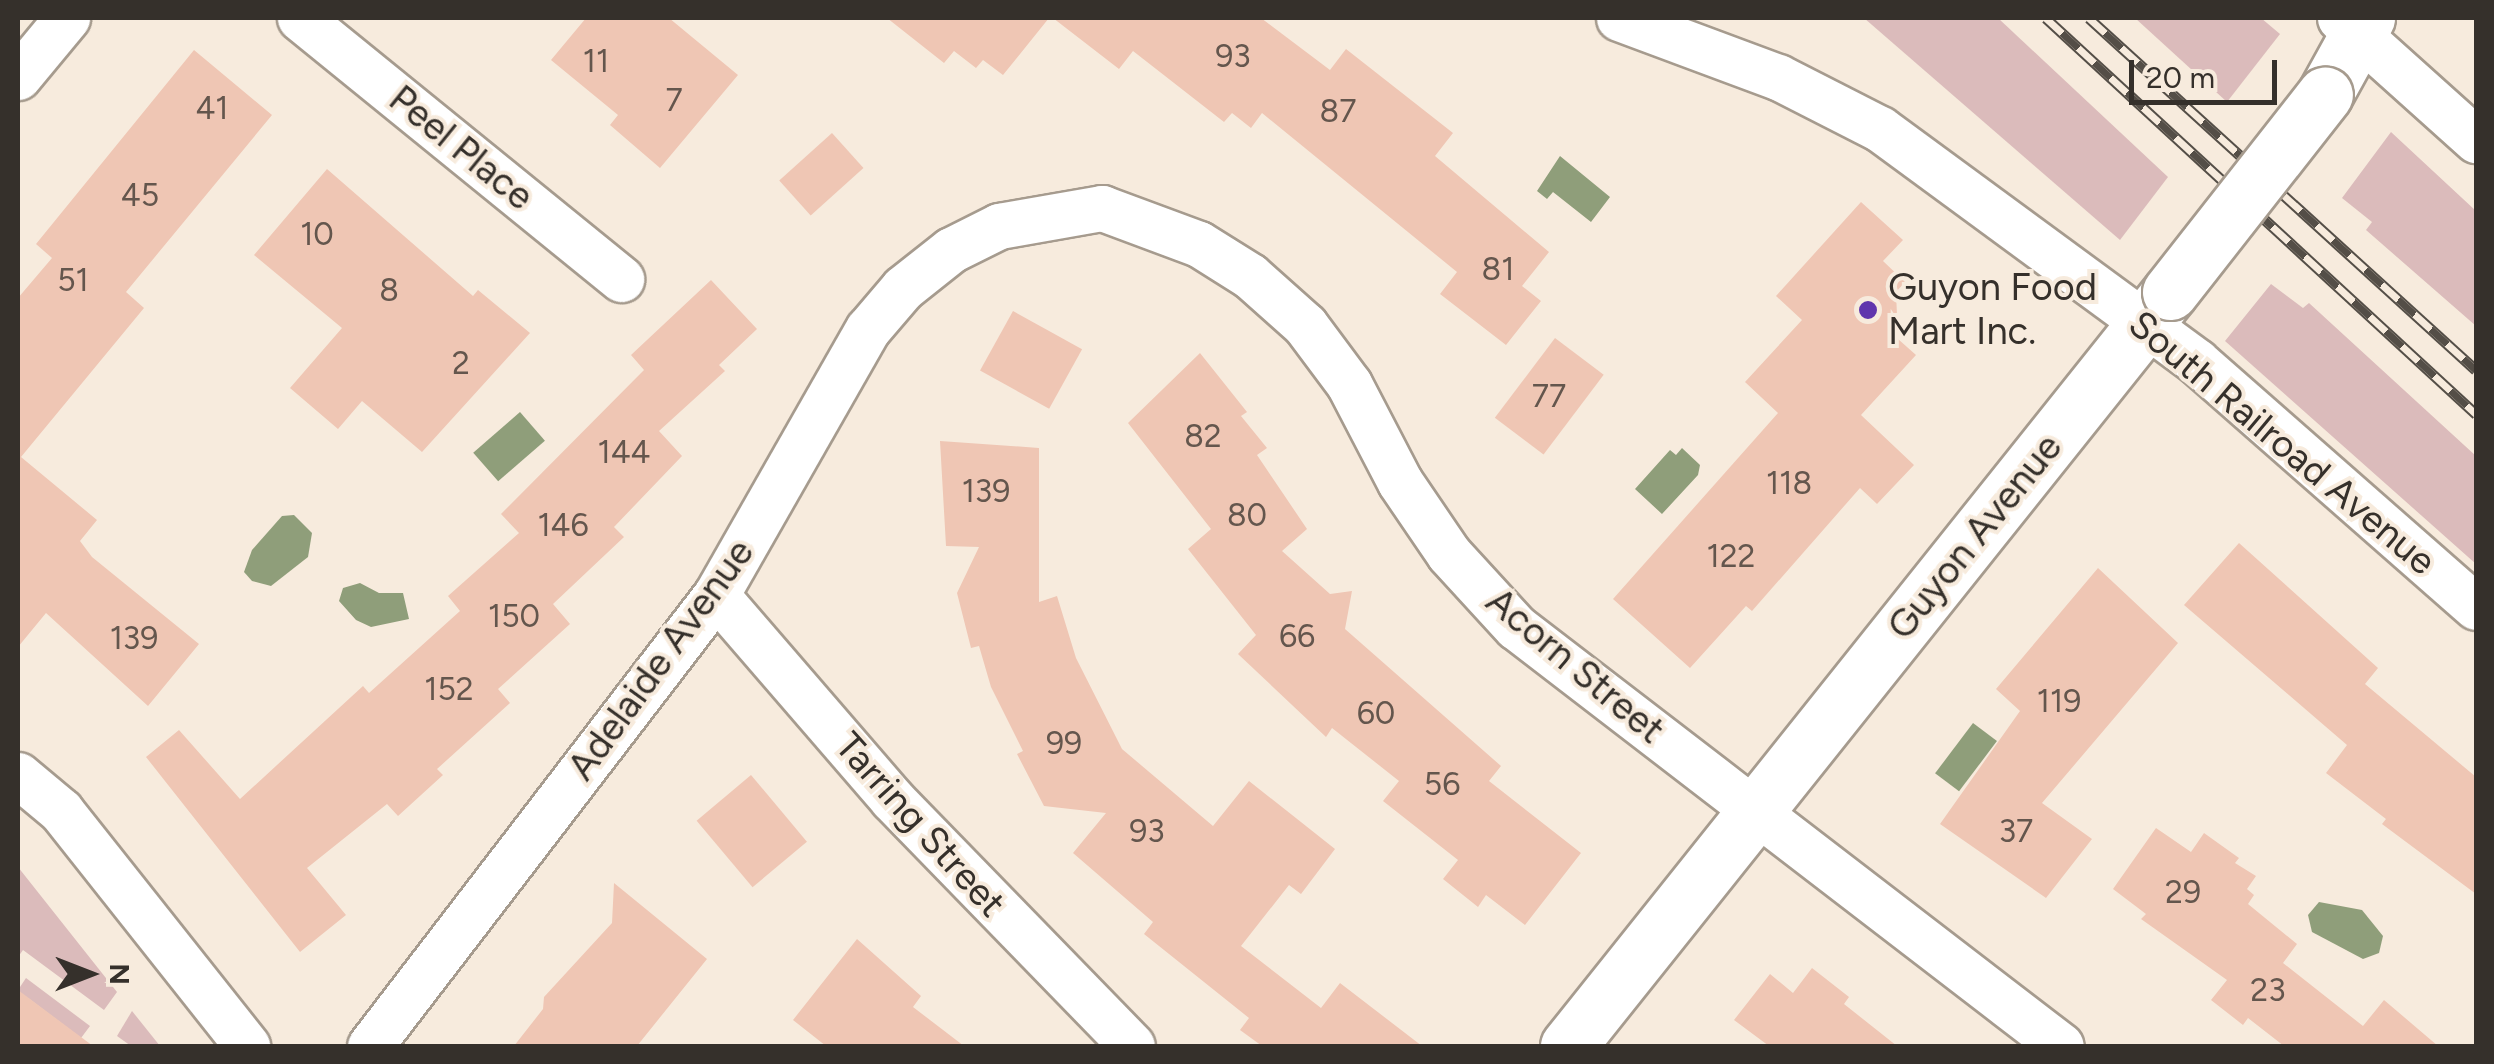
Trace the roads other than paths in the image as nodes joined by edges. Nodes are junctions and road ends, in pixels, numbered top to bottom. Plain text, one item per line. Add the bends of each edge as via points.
1 (67, 18) edge
2 (300, 18) edge
3 (1619, 18) edge
4 (2356, 23) edge
5 (18, 77) edge
6 (2476, 140) edge
7 (1102, 208) joint
8 (622, 279) dead end
9 (2158, 309) junction
10 (716, 595) junction
11 (2476, 607) edge
12 (18, 775) edge
13 (1754, 810) junction
14 (247, 1046) edge
15 (370, 1046) edge
16 (1132, 1046) edge
17 (1568, 1046) edge
18 (2061, 1046) edge

1 - 5 street
2 - 8 street, Peel Place
3 - 9 street, South Railroad Avenue via 1766,72 1856,115
4 - 6 street
4 - 9 street, Guyon Avenue, bridge via 2325,94
7 - 10 street, Adelaide Avenue via 1000,226 951,250 903,288 868,329
7 - 13 street, Acorn Street via 1199,244 1250,276 1305,325 1349,384 1400,482 1490,598 1546,650
9 - 11 street, South Railroad Avenue via 2196,362
9 - 13 street, Guyon Avenue
10 - 15 street, Adelaide Avenue
10 - 16 street, Tarring Street via 892,799
12 - 14 street via 61,811
13 - 17 street, Guyon Avenue
13 - 18 street, Acorn Street

